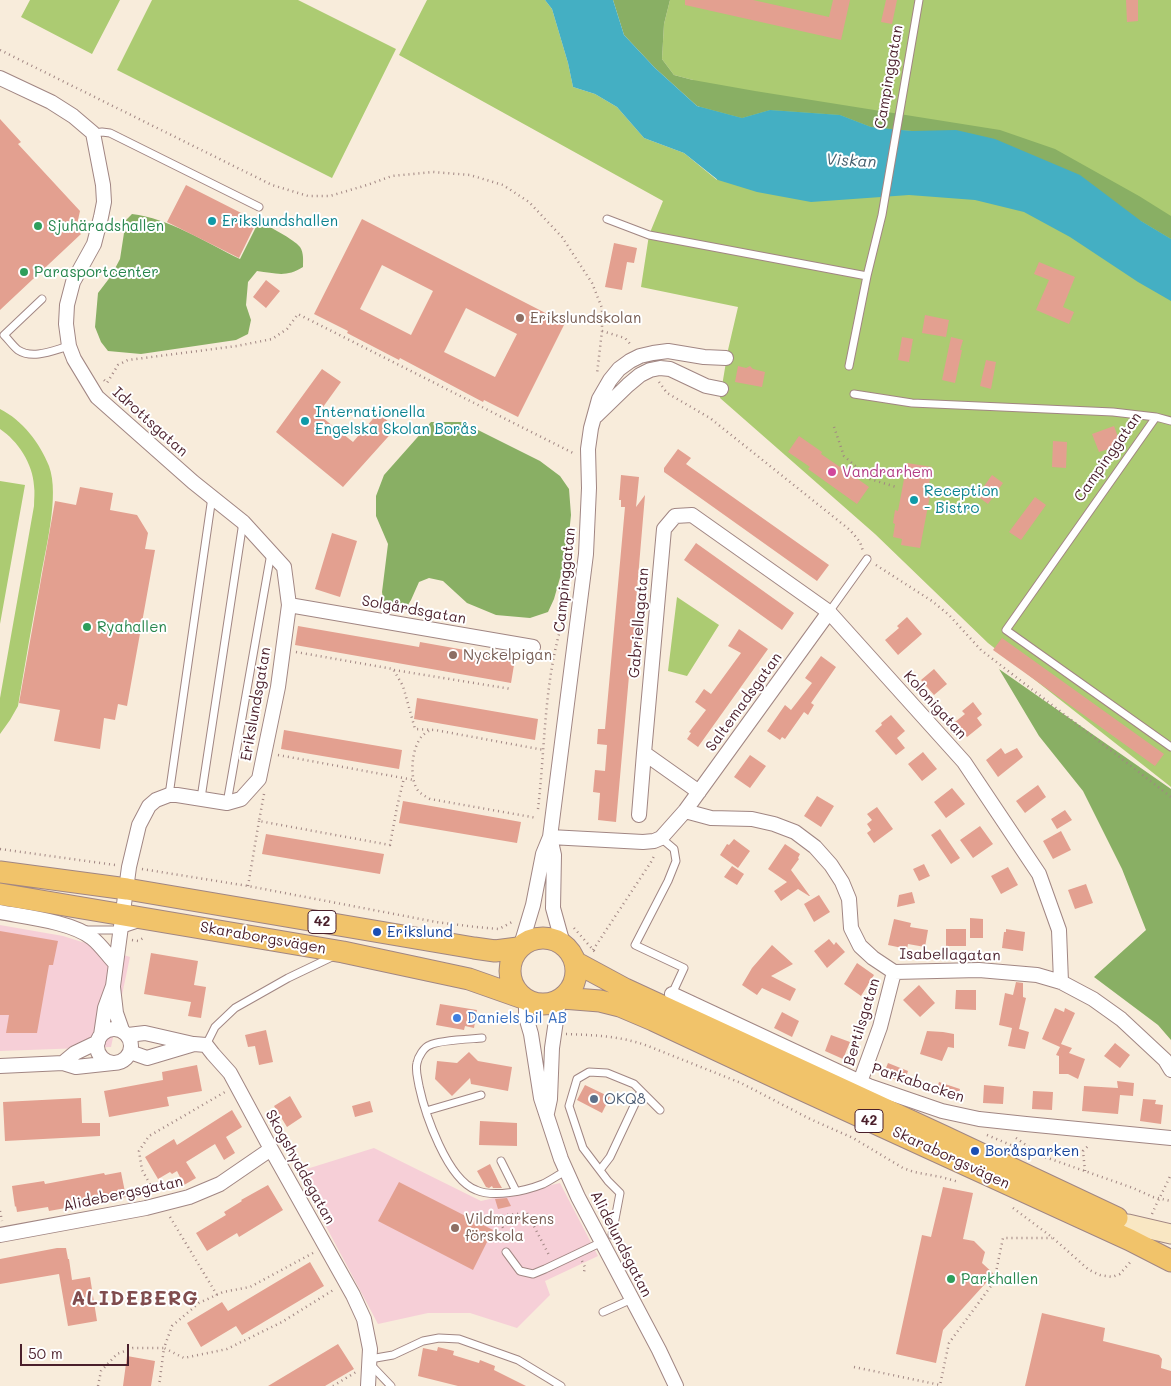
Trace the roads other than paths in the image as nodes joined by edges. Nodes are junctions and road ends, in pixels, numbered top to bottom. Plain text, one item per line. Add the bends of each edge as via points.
1 (919, 0) edge
2 (0, 78) edge
3 (93, 133) junction
4 (260, 207) dead end
5 (607, 219) dead end
6 (867, 276) junction
7 (42, 300) dead end
8 (69, 346) junction
9 (726, 358) dead end
10 (849, 366) dead end
11 (721, 389) dead end
12 (854, 394) dead end
13 (596, 416) junction
14 (1156, 417) junction
15 (1171, 421) edge
16 (212, 496) junction
17 (692, 515) joint
18 (243, 522) junction
19 (271, 552) junction
20 (867, 559) road end
21 (289, 605) junction
22 (828, 612) junction
23 (533, 647) dead end
24 (1171, 747) edge
25 (644, 753) junction
26 (699, 792) junction
27 (169, 795) junction
28 (202, 798) junction
29 (228, 803) junction
30 (685, 811) junction
31 (639, 815) dead end
32 (550, 837) junction
33 (661, 838) junction
34 (0, 872) edge
35 (127, 889) junction
36 (0, 894) edge
37 (0, 912) edge
38 (121, 923) junction
39 (74, 928) junction
40 (568, 935) junction
41 (520, 947) junction
42 (343, 952) junction
43 (575, 962) junction
44 (116, 964) junction
45 (894, 972) junction
46 (1061, 982) junction
47 (113, 986) junction
48 (672, 994) joint
49 (524, 999) junction
50 (560, 999) junction
51 (125, 1032) junction
52 (482, 1038) dead end
53 (99, 1039) junction
54 (200, 1044) junction
55 (130, 1052) junction
56 (63, 1063) junction
57 (113, 1063) junction
58 (0, 1066) edge
59 (1171, 1070) edge
60 (860, 1082) junction
61 (640, 1091) junction
62 (481, 1095) dead end
63 (660, 1110) dead end
64 (426, 1111) junction
65 (546, 1114) junction
66 (1171, 1138) edge
67 (271, 1149) junction
68 (500, 1161) dead end
69 (600, 1170) junction
70 (566, 1171) junction
71 (516, 1191) junction
72 (1128, 1224) junction
73 (1171, 1234) edge
74 (0, 1235) edge
75 (607, 1238) junction
76 (1171, 1244) edge
77 (506, 1252) road end
78 (1171, 1261) edge
79 (632, 1299) junction
80 (603, 1312) dead end
81 (370, 1361) junction
82 (368, 1386) edge
83 (390, 1386) edge
84 (561, 1386) edge
85 (676, 1386) edge

1 - 6 lane, Campinggatan via 882,215
2 - 3 street via 51,102
3 - 4 lane via 110,133
3 - 8 street, Idrottsgatan via 104,202 94,244 74,282 67,306
5 - 6 lane via 649,235
6 - 10 lane, Campinggatan
7 - 8 lane via 4,335 18,350 30,354
8 - 16 street, Idrottsgatan via 97,397
9 - 13 street, Campinggatan via 668,351 640,356 619,369 610,380
11 - 13 street via 706,386 670,369 650,370 634,380
12 - 14 lane, Campinggatan via 912,403 1113,412
13 - 32 street, Campinggatan via 588,449 586,554
14 - 15 lane
14 - 24 lane, Campinggatan via 1006,630
16 - 18 street, Idrottsgatan
16 - 27 lane
17 - 22 street, Kolonigatan
17 - 25 street, Gabriellagatan via 674,516 664,529
18 - 19 street, Idrottsgatan
18 - 28 lane
19 - 21 street, Erikslundsgatan via 284,567
19 - 29 lane
20 - 22 lane
21 - 23 street, Solgårdsgatan
21 - 29 street, Erikslundsgatan via 278,687 259,779 241,799
22 - 26 street, Saltemadsgatan
22 - 46 street, Kolonigatan via 964,762 1039,874 1059,930
25 - 26 street
25 - 31 street, Gabriellagatan
26 - 30 street, Saltemadsgatan
27 - 28 street
27 - 35 street via 149,806 140,825
28 - 29 street
30 - 33 street
30 - 45 street, Isabellagatan via 711,818 752,818 796,832 815,847 842,882 848,898 851,928 860,946
32 - 33 street via 643,842
32 - 40 street, Campinggatan via 554,855 553,908
32 - 41 street, Campinggatan
33 - 48 lane via 674,849 676,861 635,945 684,968
34 - 35 main road, Skaraborgsvägen / 42
35 - 38 street
35 - 41 main road, Skaraborgsvägen / 42 via 475,938 495,951
36 - 38 main road, Skaraborgsvägen / 42
37 - 39 street
38 - 39 lane via 94,930
38 - 42 main road, Skaraborgsvägen / 42 via 149,920
38 - 44 street
39 - 44 street via 92,938
40 - 41 main road, 42 via 553,939 534,938
40 - 43 main road, 42
41 - 49 main road via 512,956 509,972 514,988
42 - 49 main road, Skaraborgsvägen / 42 via 469,980
42 - 54 lane via 235,1008
43 - 50 main road via 573,984
43 - 72 main road, Skaraborgsvägen / 42 via 625,990
44 - 47 street
45 - 46 street, Isabellagatan via 979,970 1037,975
45 - 60 street, Bertilsgatan via 880,1028
46 - 59 street, Isabellagatan via 1121,1019 1165,1060
47 - 51 street via 116,1013
47 - 53 street
48 - 60 street, Parkabacken
49 - 50 main road, 42 via 542,1004
49 - 65 street, Alidelundsgatan
50 - 65 street, Alidelundsgatan
50 - 78 main road, Skaraborgsvägen / 42 via 600,1001 653,1020
51 - 53 street via 111,1029
51 - 54 street
51 - 55 street via 131,1040
52 - 64 lane via 447,1041 430,1045 422,1052 416,1063 416,1074
53 - 56 street
53 - 57 street via 99,1054
54 - 55 street via 147,1058
54 - 67 street, Skogshyddegatan via 229,1071
55 - 57 street via 122,1062
56 - 57 street via 76,1067
56 - 58 street
60 - 66 street, Parkabacken via 942,1111 970,1117
61 - 63 lane
61 - 69 lane via 610,1158
61 - 69 lane via 634,1084 607,1073 589,1072 577,1079 569,1106 583,1148
62 - 64 lane
64 - 71 lane via 446,1157 466,1184 488,1193
65 - 70 street, Alidelundsgatan
67 - 74 street, Alidebergsgatan via 220,1184 189,1197
67 - 81 street, Skogshyddegatan via 364,1320
68 - 71 lane
69 - 75 lane via 620,1193
70 - 71 lane via 544,1183
70 - 75 street, Alidelundsgatan
72 - 73 street
72 - 76 main road, Skaraborgsvägen / 42
75 - 77 lane via 533,1274 520,1271
75 - 79 street, Alidelundsgatan
79 - 80 lane
79 - 85 street, Alidelundsgatan
81 - 82 street, Skogshyddegatan
81 - 83 lane
81 - 84 lane via 393,1355 423,1341 459,1339 518,1360

